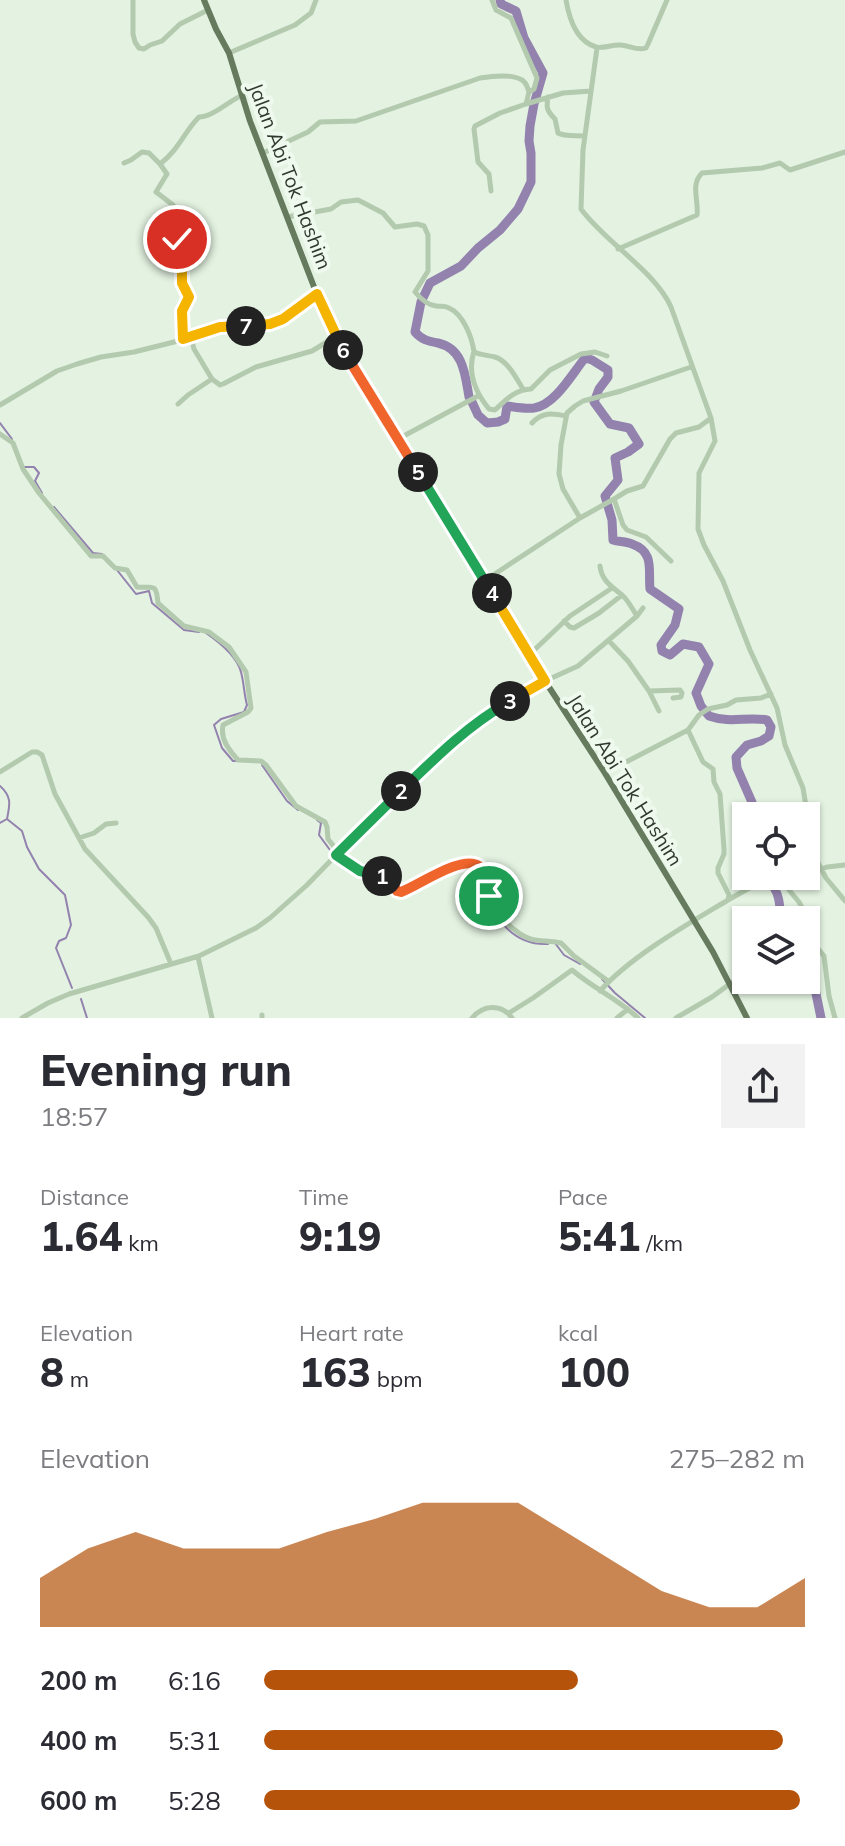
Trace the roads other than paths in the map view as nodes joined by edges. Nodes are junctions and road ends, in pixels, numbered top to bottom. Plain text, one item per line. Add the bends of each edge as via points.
1 (133, 0) edge
2 (204, 0) edge
3 (316, 0) edge
4 (492, 0) edge
5 (566, 0) edge
6 (667, 0) edge
7 (208, 10) junction
8 (597, 48) junction
9 (229, 53) junction
10 (591, 91) junction
11 (529, 92) junction
12 (241, 96) junction
13 (545, 98) junction
14 (526, 104) junction
15 (585, 136) junction
16 (845, 152) edge
17 (263, 153) junction
18 (124, 163) dead end
19 (160, 164) junction
20 (491, 191) dead end
21 (287, 217) junction
22 (618, 249) junction
23 (317, 294) junction
24 (191, 337) junction
25 (335, 337) junction
26 (183, 339) junction
27 (474, 350) junction
28 (607, 356) dead end
29 (691, 367) junction
30 (212, 379) junction
31 (523, 389) junction
32 (478, 396) junction
33 (178, 404) dead end
34 (0, 405) edge
35 (566, 416) junction
36 (711, 418) junction
37 (532, 423) dead end
38 (0, 434) edge
39 (398, 439) junction
40 (612, 500) junction
41 (580, 518) junction
42 (671, 561) dead end
43 (600, 566) dead end
44 (484, 581) junction
45 (612, 588) junction
46 (622, 595) junction
47 (643, 608) dead end
48 (637, 616) junction
49 (564, 621) junction
50 (609, 641) junction
51 (529, 655) junction
52 (545, 681) junction
53 (649, 691) junction
54 (771, 694) junction
55 (673, 698) dead end
56 (659, 711) dead end
57 (688, 730) junction
58 (603, 770) junction
59 (0, 772) edge
60 (116, 823) dead end
61 (79, 838) junction
62 (337, 854) junction
63 (845, 865) edge
64 (821, 870) junction
65 (746, 890) edge
66 (789, 890) edge
67 (728, 900) junction
68 (845, 901) edge
69 (801, 906) edge
70 (694, 922) junction
71 (820, 951) edge
72 (198, 957) junction
73 (171, 964) junction
74 (608, 982) junction
75 (731, 985) junction
76 (600, 990) junction
77 (628, 1009) junction
78 (510, 1016) edge
79 (22, 1018) edge
80 (212, 1018) edge
81 (472, 1018) edge
82 (617, 1018) edge
83 (638, 1018) edge
84 (676, 1018) edge
85 (747, 1018) edge
86 (835, 1018) edge

1 - 7 street via 134,38 144,49
2 - 7 main road, Jalan Abi Tok Hashim
3 - 9 street via 311,13 295,25
4 - 11 street via 496,10 511,18 537,78
5 - 8 street via 576,32
6 - 8 street via 646,48
7 - 9 main road, Jalan Abi Tok Hashim
8 - 10 street
9 - 12 main road, Jalan Abi Tok Hashim
10 - 13 street
10 - 15 street
11 - 14 street
11 - 17 street via 524,81 480,78 356,121 323,121
12 - 17 main road, Jalan Abi Tok Hashim
12 - 19 street via 196,119
13 - 14 street
13 - 15 street via 558,133
14 - 20 street via 475,126 478,162 489,174
15 - 22 street via 581,209
16 - 22 street via 790,170 780,163 702,173 695,188 695,217
17 - 21 main road, Jalan Abi Tok Hashim
18 - 19 street via 142,152
19 - 26 street via 167,174 156,192 173,205 182,283 189,293 182,311
21 - 23 main road, Jalan Abi Tok Hashim
21 - 27 street via 358,200 383,213 395,227 424,226 428,271 415,292 427,303 457,314
22 - 29 street via 666,296
23 - 24 street via 277,321 220,327
23 - 25 main road, Jalan Abi Tok Hashim
24 - 26 street
24 - 30 street
25 - 30 street via 312,351 256,367 223,384
25 - 39 main road, Jalan Abi Tok Hashim
26 - 34 street via 57,371
27 - 31 street via 504,362
27 - 32 street via 472,374
28 - 31 street via 581,354 550,370 531,389
29 - 35 street via 575,406
29 - 36 street
30 - 33 street
31 - 32 street via 495,410
32 - 39 street
35 - 37 street via 547,414
35 - 41 street via 559,474
36 - 40 street via 676,433 643,486
36 - 54 street via 715,441 699,473 698,529
38 - 62 street via 13,443 39,493 91,556 103,556 127,570 137,587 157,590 158,603 184,626 209,632 229,647 246,672 251,708 223,725 227,746 238,760 261,761 296,806 325,822
39 - 44 main road, Jalan Abi Tok Hashim
40 - 41 street
40 - 42 street via 627,530 646,537
41 - 44 street
43 - 45 street
44 - 51 main road, Jalan Abi Tok Hashim
45 - 46 street
45 - 49 street
46 - 48 street
46 - 49 street via 574,628
47 - 48 street
48 - 50 street
49 - 51 street
50 - 52 street via 578,666
50 - 53 street
51 - 52 main road, Jalan Abi Tok Hashim
52 - 58 main road, Jalan Abi Tok Hashim
52 - 62 street via 453,740
53 - 55 street via 680,690 681,697
53 - 56 street
54 - 57 street via 708,709
54 - 64 street via 803,788
57 - 58 street
57 - 67 street via 713,769 720,794 724,854 718,873
58 - 70 main road, Jalan Abi Tok Hashim
59 - 61 street via 32,752 40,753
60 - 61 street
61 - 73 street via 153,923
62 - 72 street via 270,918
62 - 74 street via 360,871 385,877 399,892 462,864 479,866 495,907 515,931 536,941 559,941
63 - 64 street
64 - 68 street
65 - 67 street
66 - 69 street
67 - 70 street
70 - 74 street
70 - 75 main road, Jalan Abi Tok Hashim
71 - 86 street
72 - 73 street
72 - 80 street
73 - 79 street via 69,994
74 - 76 street
75 - 84 street
75 - 85 main road, Jalan Abi Tok Hashim
76 - 77 street
76 - 78 street via 572,970
77 - 82 street
77 - 83 street
78 - 81 street via 502,1008 490,1007

